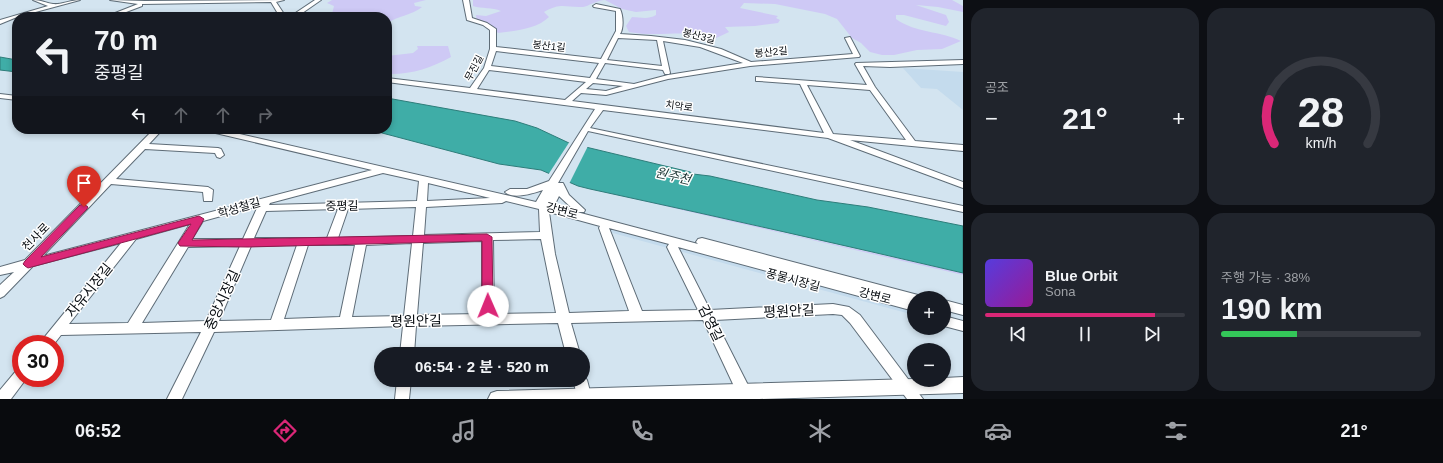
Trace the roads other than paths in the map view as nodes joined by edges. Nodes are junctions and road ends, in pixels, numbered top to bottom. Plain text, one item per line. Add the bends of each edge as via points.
1 (36, 0) edge
2 (77, 0) edge
3 (113, 0) edge
4 (272, 0) edge
5 (281, 0) edge
6 (318, 0) edge
7 (466, 0) edge
8 (158, 1) edge
9 (144, 3) junction
10 (54, 6) junction
11 (596, 6) dead end
12 (33, 12) edge
13 (121, 12) edge
14 (280, 12) edge
15 (300, 12) edge
16 (12, 18) edge
17 (12, 20) edge
18 (1, 21) edge
19 (12, 22) edge
20 (617, 36) junction
21 (848, 38) dead end
22 (660, 40) junction
23 (494, 49) junction
24 (602, 61) junction
25 (963, 62) edge
26 (750, 64) junction
27 (487, 68) junction
28 (665, 68) junction
29 (668, 77) junction
30 (758, 78) dead end
31 (592, 80) junction
32 (392, 81) edge
33 (802, 82) junction
34 (635, 86) junction
35 (872, 88) junction
36 (473, 90) junction
37 (580, 92) junction
38 (0, 96) edge
39 (12, 97) edge
40 (0, 100) edge
41 (12, 101) edge
42 (567, 102) junction
43 (601, 107) junction
44 (589, 129) junction
45 (154, 134) edge
46 (229, 134) edge
47 (255, 134) edge
48 (830, 136) junction
49 (914, 144) junction
50 (142, 146) junction
51 (960, 148) edge
52 (220, 155) dead end
53 (963, 158) edge
54 (384, 170) junction
55 (424, 179) junction
56 (108, 181) junction
57 (963, 185) edge
58 (554, 188) junction
59 (512, 196) junction
60 (208, 199) dead end
61 (265, 204) junction
62 (422, 204) junction
63 (545, 204) junction
64 (344, 206) junction
65 (963, 209) edge
66 (580, 210) junction
67 (199, 219) junction
68 (604, 228) dead end
69 (546, 235) junction
70 (132, 237) junction
71 (487, 237) junction
72 (418, 238) junction
73 (331, 241) junction
74 (361, 241) junction
75 (304, 242) junction
76 (183, 243) junction
77 (248, 244) junction
78 (673, 247) joint
79 (28, 264) junction
80 (0, 271) edge
81 (0, 293) edge
82 (907, 296) edge
83 (907, 304) edge
84 (951, 307) edge
85 (907, 310) edge
86 (963, 310) edge
87 (707, 315) junction
88 (637, 316) junction
89 (951, 316) edge
90 (564, 318) junction
91 (488, 320) junction
92 (963, 320) edge
93 (345, 322) junction
94 (411, 322) junction
95 (951, 323) edge
96 (276, 325) junction
97 (963, 326) edge
98 (210, 327) junction
99 (131, 329) junction
100 (57, 330) junction
101 (53, 335) edge
102 (408, 347) edge
103 (571, 347) edge
104 (963, 385) edge
105 (12, 386) edge
106 (403, 387) edge
107 (583, 392) edge
108 (911, 392) edge
109 (746, 395) edge
110 (2, 399) edge
111 (174, 399) edge
112 (402, 399) edge
113 (497, 399) edge

1 - 10 street
2 - 10 street
3 - 9 street
4 - 5 street
4 - 8 street
4 - 14 street
6 - 15 street
7 - 23 street, 무진길 via 470,19 493,29
8 - 9 street
9 - 13 street
10 - 12 street
11 - 20 street via 618,10 620,13
16 - 18 street
17 - 18 street
18 - 19 street
20 - 22 street, 봉산3길
20 - 24 street
21 - 26 street, 봉산2길 via 857,56
22 - 26 street, 봉산3길 via 695,43
22 - 28 street
23 - 24 street, 봉산1길
23 - 27 street, 무진길
24 - 28 street, 봉산1길
24 - 31 street
25 - 35 street via 858,64
26 - 29 street, 봉산2길
27 - 31 street
27 - 36 street, 무진길
28 - 29 street
29 - 34 street, 봉산2길
30 - 33 street
31 - 34 street
31 - 37 street
32 - 36 street, 치악로
33 - 35 street
33 - 48 street
34 - 37 street, 봉산2길 via 606,93
35 - 49 street
36 - 42 street, 치악로
37 - 42 street
38 - 39 street
40 - 41 street
42 - 43 street, 치악로
43 - 44 street via 599,116
43 - 48 street, 치악로
44 - 58 street
44 - 65 street
45 - 50 street, 천사로
46 - 54 street, 강변로
47 - 59 street, 강변로
48 - 49 street, 치악로
48 - 57 street
49 - 51 street, 치악로
50 - 52 street via 218,151
50 - 56 street, 천사로
51 - 53 street, 치악로
54 - 55 street, 강변로
54 - 61 street, 학성철길
55 - 59 street, 강변로
55 - 62 street
56 - 60 street via 208,190
56 - 79 street, 천사로
58 - 59 street
58 - 63 street
58 - 66 street
59 - 62 street, 중평길
59 - 63 street, 강변로
61 - 64 street, 중평길
61 - 67 street, 학성철길
61 - 77 street, 중앙시장길
62 - 64 street, 중평길
62 - 72 street
63 - 66 street, 강변로
63 - 69 street via 542,210
63 - 83 street, 강변로
64 - 73 street
66 - 82 street, 강변로
67 - 70 street, 학성철길
67 - 76 street
68 - 88 street
69 - 71 street
69 - 90 street
70 - 79 street, 학성철길
70 - 100 street, 자유시장길
71 - 72 street
71 - 91 street
72 - 74 street
72 - 94 street
73 - 74 street
73 - 75 street
74 - 93 street
75 - 77 street
75 - 96 street
76 - 77 street
76 - 99 street
77 - 98 street, 중앙시장길
78 - 85 street, 풍물시장길
78 - 87 street, 감영길
79 - 80 street, 학성철길
79 - 81 street, 천사로
84 - 86 street
87 - 88 street, 평원안길
87 - 108 street, 평원안길 via 833,309 845,311 855,319
87 - 109 street, 감영길
88 - 90 street, 평원안길
89 - 92 street
90 - 91 street, 평원안길
90 - 103 street
91 - 94 street, 평원안길
93 - 94 street, 평원안길
93 - 96 street, 평원안길
94 - 102 street
95 - 97 street
96 - 98 street, 평원안길
98 - 99 street, 평원안길
98 - 111 street, 중앙시장길
99 - 100 street, 평원안길
100 - 101 street, 자유시장길
104 - 108 main road
105 - 110 street
106 - 112 street
107 - 109 main road
107 - 113 main road
108 - 109 main road

